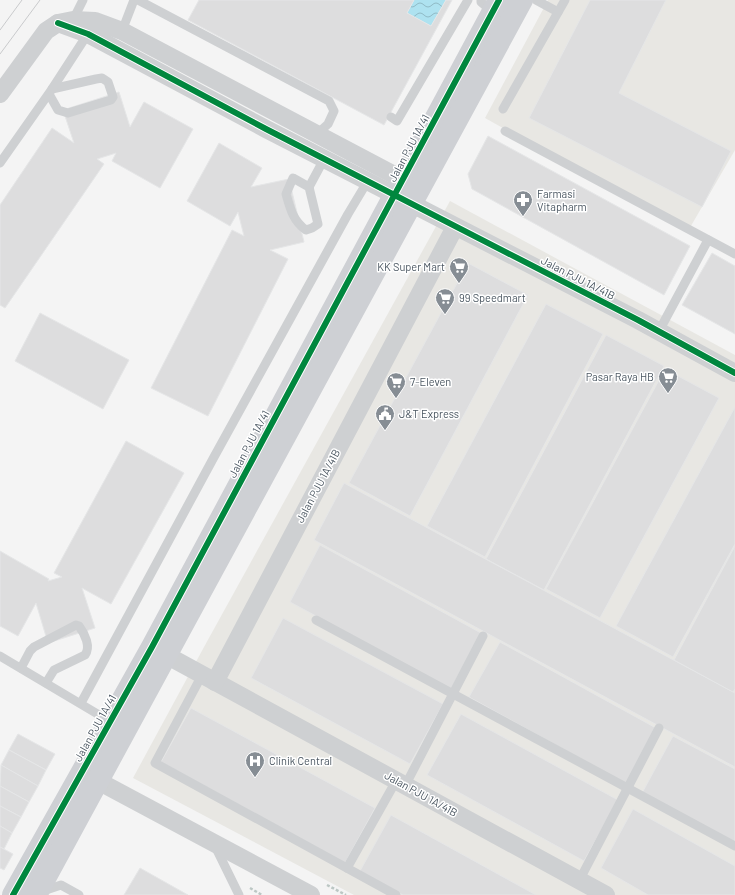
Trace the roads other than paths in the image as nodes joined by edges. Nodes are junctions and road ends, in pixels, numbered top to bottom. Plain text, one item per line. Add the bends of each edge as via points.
1 (83, 0) edge
2 (134, 0) edge
3 (138, 0) edge
4 (468, 0) edge
5 (522, 0) edge
6 (536, 0) edge
7 (565, 0) edge
8 (491, 4) edge
9 (558, 12) junction
10 (65, 22) junction
11 (91, 28) junction
12 (122, 31) junction
13 (50, 91) junction
14 (0, 94) edge
15 (503, 109) dead end
16 (391, 118) dead end
17 (505, 131) dead end
18 (317, 134) junction
19 (324, 159) junction
20 (0, 163) edge
21 (376, 166) junction
22 (368, 182) junction
23 (309, 187) junction
24 (407, 192) junction
25 (455, 226) junction
26 (708, 240) junction
27 (735, 254) edge
28 (659, 331) junction
29 (735, 373) edge
30 (316, 620) dead end
31 (483, 636) dead end
32 (159, 651) junction
33 (0, 656) edge
34 (21, 668) junction
35 (208, 679) junction
36 (46, 683) junction
37 (452, 693) junction
38 (81, 703) junction
39 (118, 726) junction
40 (659, 728) dead end
41 (98, 781) junction
42 (400, 783) junction
43 (628, 788) junction
44 (213, 842) junction
45 (735, 846) edge
46 (347, 868) junction
47 (591, 890) edge
48 (36, 894) edge
49 (13, 895) edge
50 (79, 895) edge
51 (239, 895) edge
52 (311, 895) edge
53 (396, 895) edge

1 - 10 lane
2 - 12 lane
3 - 18 lane via 329,101 334,111 328,124
4 - 16 lane via 397,121
5 - 24 street, Jalan PJU 1A/41
6 - 9 lane
7 - 9 lane
8 - 24 street, Jalan PJU 1A/41
9 - 15 lane
10 - 11 street
10 - 14 street via 46,31
11 - 12 street
11 - 13 lane
11 - 19 street
12 - 18 street
13 - 13 lane via 102,78 108,82 113,97 111,100 68,113 58,110
13 - 20 lane
17 - 26 lane
18 - 21 street
19 - 22 street
19 - 23 lane
21 - 22 lane
21 - 24 street
22 - 24 street
22 - 38 lane via 218,450
23 - 23 lane via 293,178 286,194 294,219 306,230 318,224
24 - 25 street, Jalan PJU 1A/41B
24 - 32 street, Jalan PJU 1A/41
25 - 28 street, Jalan PJU 1A/41B
25 - 35 street, Jalan PJU 1A/41B
26 - 27 lane
26 - 28 lane
28 - 29 street, Jalan PJU 1A/41B
30 - 37 lane
31 - 37 lane
32 - 35 street, Jalan PJU 1A/41B
32 - 39 street, Jalan PJU 1A/41
33 - 34 lane
34 - 36 lane
34 - 36 lane via 34,647 76,625 79,626 88,647 87,652 54,670
35 - 42 street, Jalan PJU 1A/41B
35 - 46 lane via 154,763
36 - 38 lane
37 - 42 lane
37 - 43 lane
38 - 39 lane
39 - 41 street, Jalan PJU 1A/41
39 - 49 street, Jalan PJU 1A/41
40 - 43 lane
41 - 44 street
41 - 48 street, Jalan PJU 1A/41
42 - 46 lane
42 - 47 street, Jalan PJU 1A/41B
43 - 45 lane
43 - 47 lane
44 - 51 lane
44 - 52 street
46 - 53 lane
48 - 50 lane via 62,885

